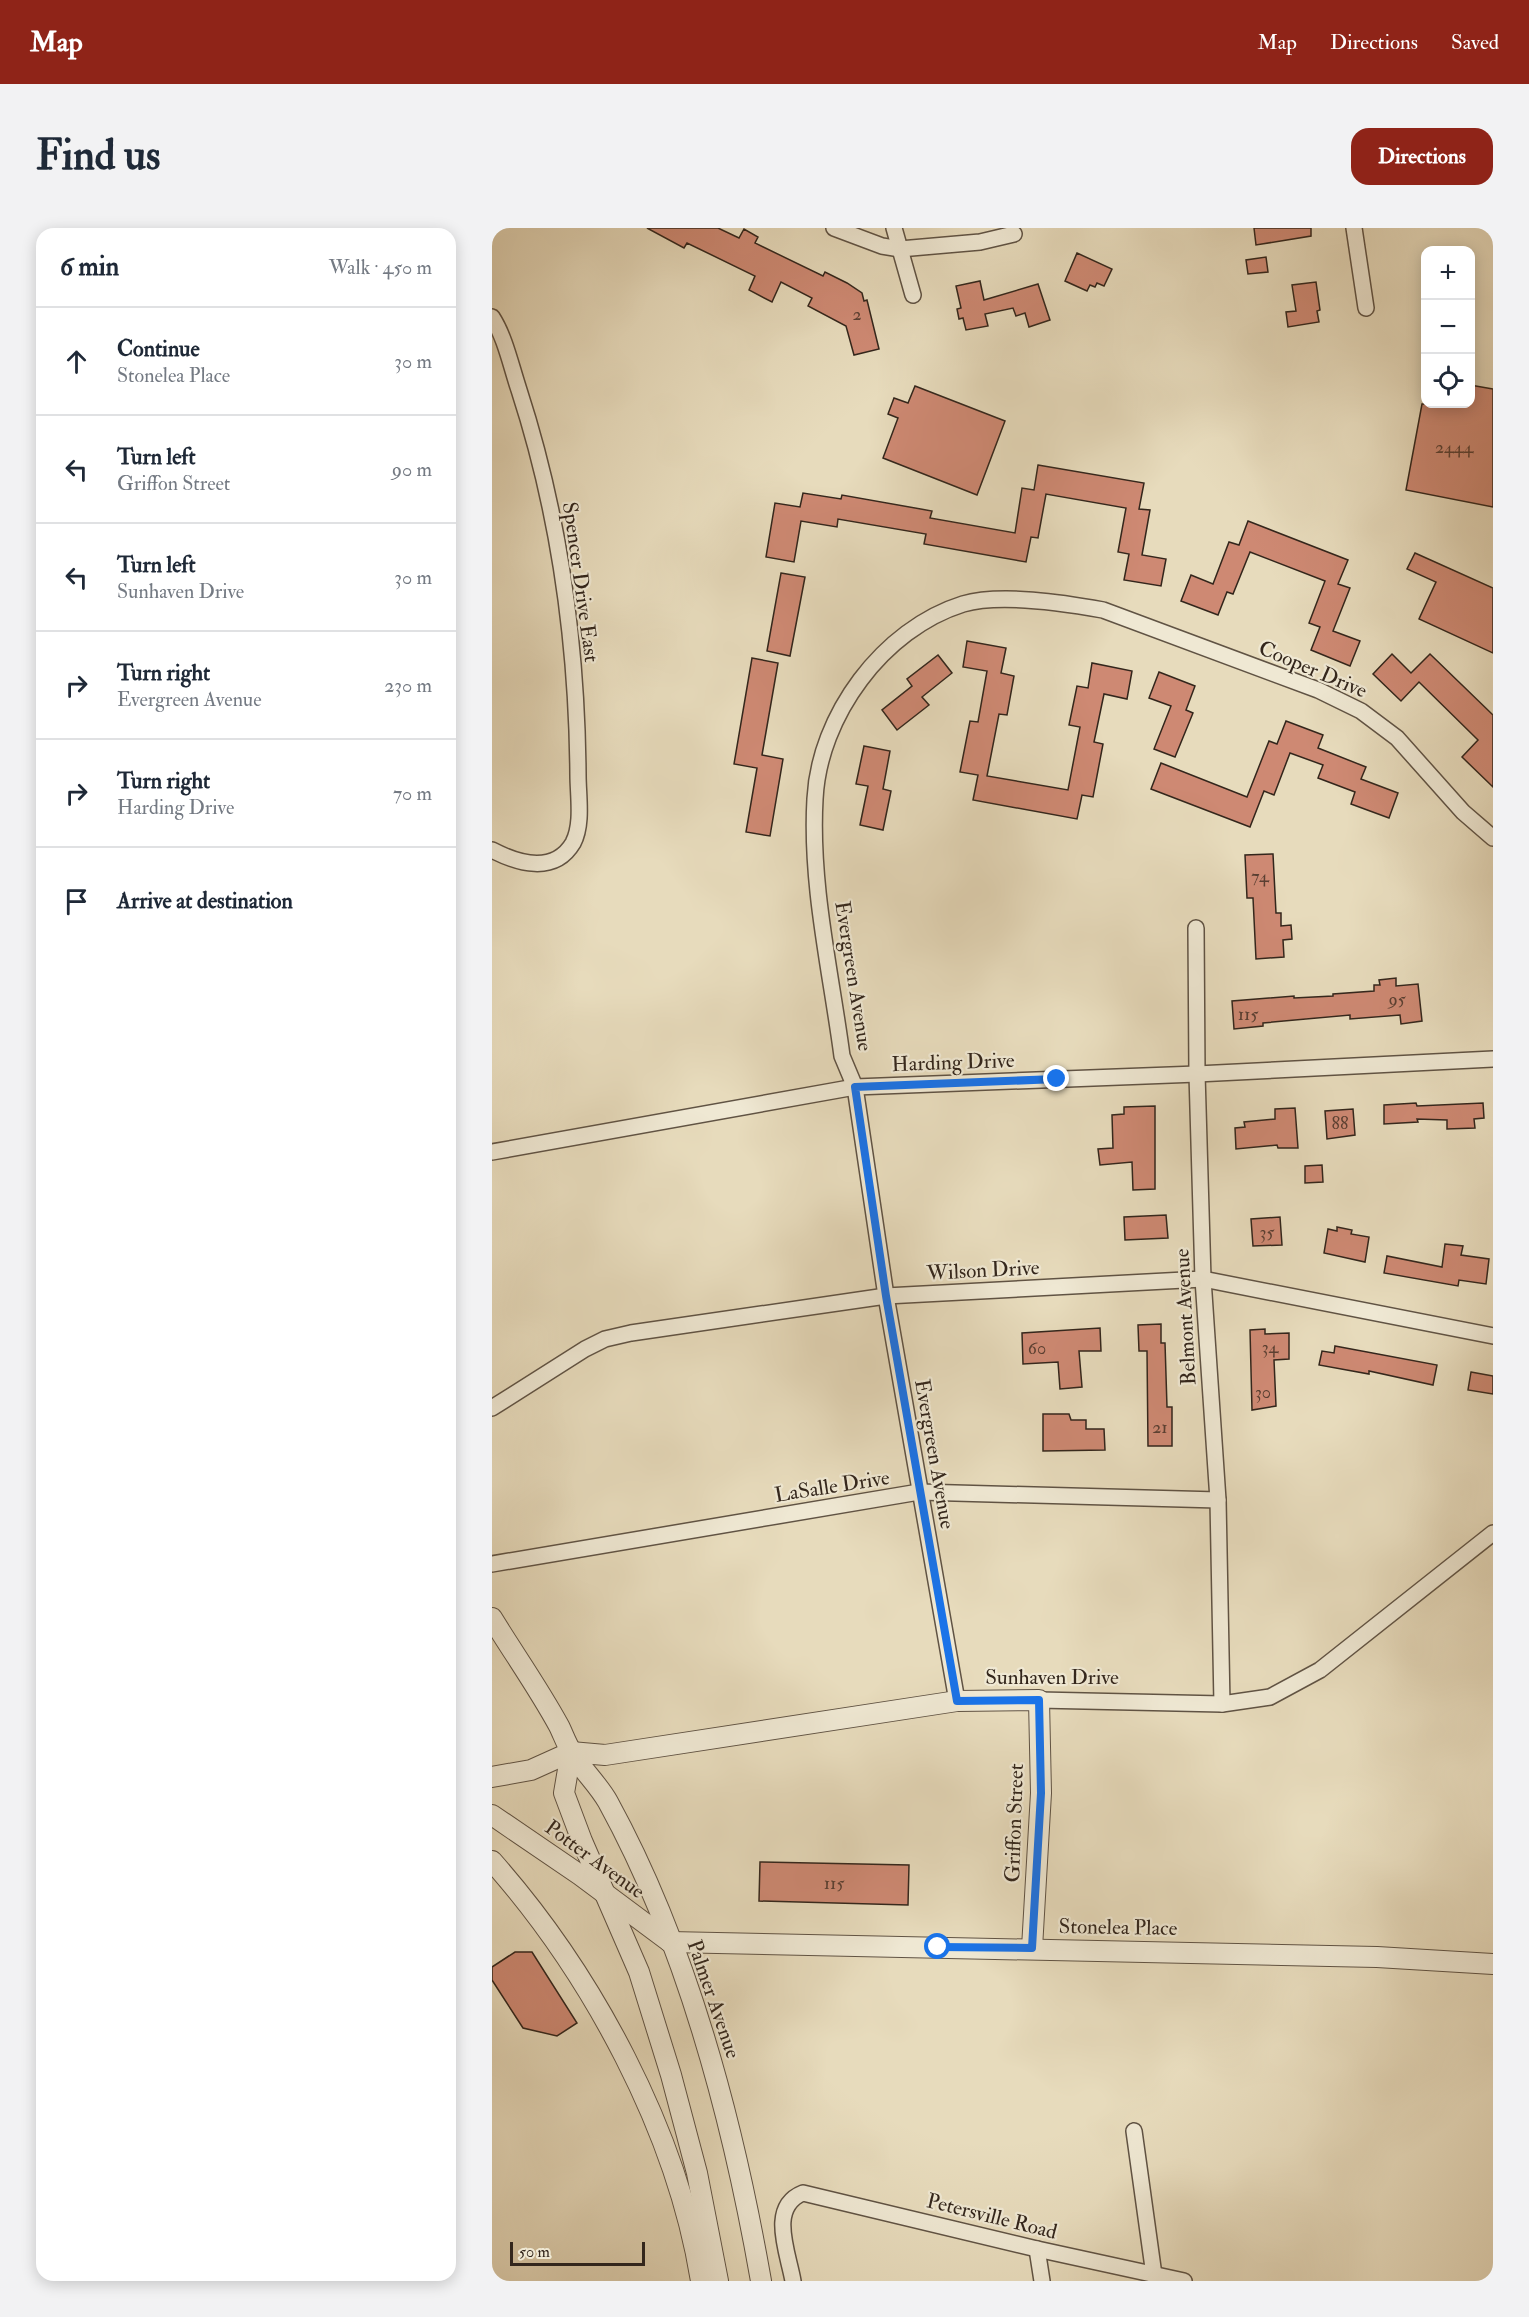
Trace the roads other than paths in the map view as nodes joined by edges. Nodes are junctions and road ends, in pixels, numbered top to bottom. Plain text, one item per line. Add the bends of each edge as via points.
1 (834, 228) edge
2 (894, 228) edge
3 (1354, 228) edge
4 (1014, 234) dead end
5 (900, 249) junction
6 (913, 294) dead end
7 (1366, 308) dead end
8 (492, 317) edge
9 (1144, 626) joint
10 (1493, 838) edge
11 (492, 850) edge
12 (1196, 928) dead end
13 (1493, 1059) edge
14 (1197, 1074) junction
15 (855, 1087) junction
16 (492, 1152) edge
17 (1203, 1279) junction
18 (886, 1296) junction
19 (1493, 1336) edge
20 (492, 1408) edge
21 (919, 1492) junction
22 (1218, 1500) junction
23 (1493, 1533) edge
24 (492, 1564) edge
25 (492, 1618) edge
26 (1039, 1700) junction
27 (957, 1701) junction
28 (1222, 1704) junction
29 (571, 1752) junction
30 (492, 1777) edge
31 (492, 1815) edge
32 (492, 1861) edge
33 (605, 1894) junction
34 (670, 1942) junction
35 (1032, 1948) junction
36 (1493, 1964) edge
37 (1134, 2131) dead end
38 (1037, 2249) junction
39 (1154, 2275) junction
40 (701, 2281) edge
41 (718, 2281) edge
42 (761, 2281) edge
43 (793, 2281) edge
44 (1042, 2281) edge
45 (1184, 2281) edge

1 - 5 street
2 - 5 street
3 - 7 street
4 - 5 street via 980,242
5 - 6 street
8 - 11 street, Spencer Drive East via 533,432 558,543 578,720 578,828 573,843 561,856 532,864 515,862
9 - 10 street, Cooper Drive via 1318,690 1361,711 1397,738 1463,812
9 - 15 street, Evergreen Avenue via 1103,610 1066,603 1012,600 964,604 914,627 882,655 846,702 824,753 815,797 815,860 842,1056
12 - 14 street, Belmont Avenue
13 - 14 street, Harding Drive
14 - 15 street, Harding Drive
14 - 17 street, Belmont Avenue
15 - 16 street, Harding Drive
15 - 18 street, Evergreen Avenue
17 - 18 street, Wilson Drive
17 - 19 street, Wilson Drive
17 - 22 street, Belmont Avenue
18 - 20 street, Wilson Drive via 605,1339
18 - 21 street, Evergreen Avenue
21 - 22 street, LaSalle Drive
21 - 24 street, LaSalle Drive
21 - 27 street, Evergreen Avenue
22 - 28 street, Belmont Avenue
23 - 28 street, Sunhaven Drive via 1320,1670 1270,1697
25 - 29 street, Palmer Avenue
26 - 27 street, Sunhaven Drive
26 - 28 street, Sunhaven Drive
26 - 35 street, Griffon Street via 1041,1793
27 - 29 street, Sunhaven Drive via 605,1755
29 - 30 street, Sunhaven Drive via 531,1770
29 - 33 street via 564,1793
29 - 34 street, Palmer Avenue via 607,1800
31 - 33 street, Potter Avenue
32 - 40 street via 538,1916 574,1969 632,2074 663,2145
33 - 34 street, Potter Avenue
33 - 41 street via 639,1972 671,2075 697,2173
34 - 35 street, Stonelea Place
34 - 42 street, Palmer Avenue via 725,2108 743,2177
35 - 36 street, Stonelea Place
37 - 39 street
38 - 39 street, Petersville Road
38 - 43 street, Petersville Road via 803,2193 792,2198 782,2219
38 - 44 street
39 - 45 street, Petersville Road

